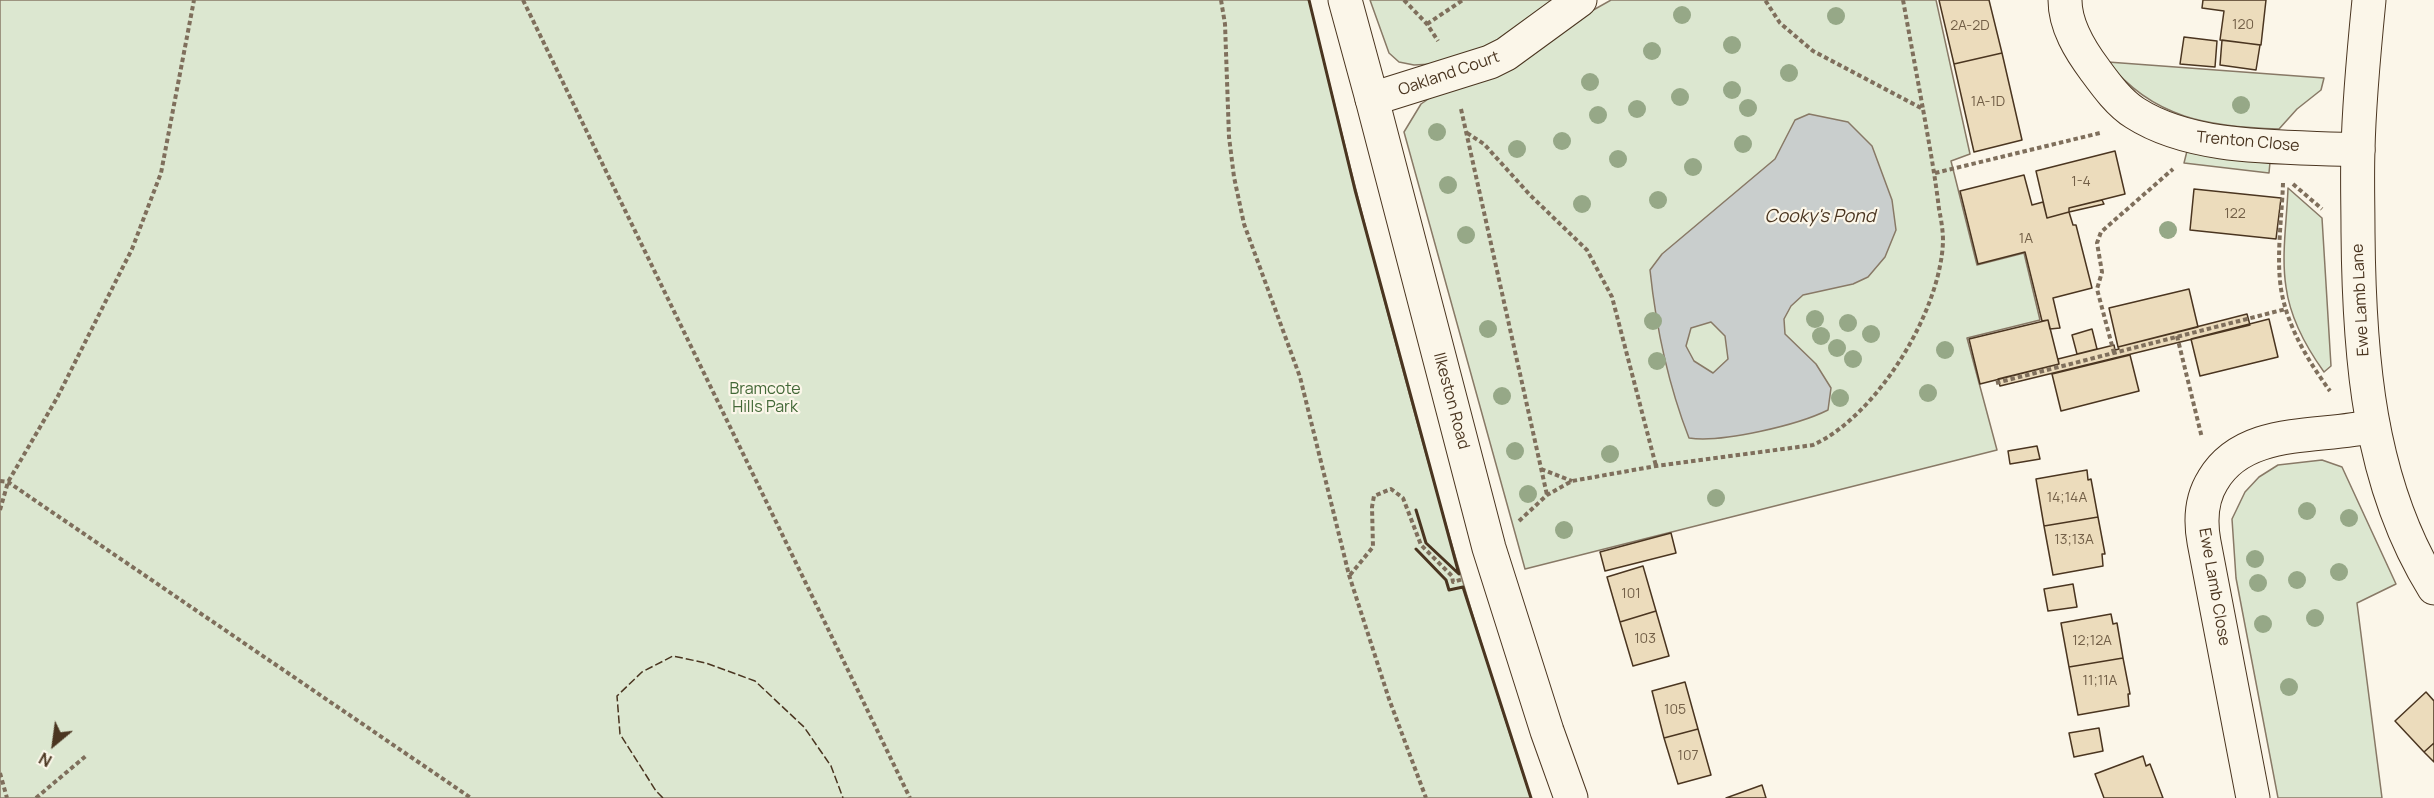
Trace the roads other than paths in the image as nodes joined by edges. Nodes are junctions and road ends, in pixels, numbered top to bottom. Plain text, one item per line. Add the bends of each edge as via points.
1 (1345, 0) edge
2 (1580, 0) edge
3 (2065, 0) edge
4 (2369, 0) edge
5 (1372, 99) junction
6 (2358, 150) junction
7 (2366, 428) junction
8 (2434, 588) edge
9 (1571, 798) edge
10 (2253, 798) edge

1 - 5 street, Ilkeston Road
2 - 5 street, Oakland Court via 1490,63
3 - 6 street, Trenton Close via 2080,50 2135,113 2172,131 2215,141
4 - 6 street, Ewe Lamb Lane
5 - 9 street, Ilkeston Road via 1492,559
6 - 7 street, Ewe Lamb Lane via 2359,302
7 - 8 street, Ewe Lamb Lane via 2399,522
7 - 10 street, Ewe Lamb Close via 2290,437 2250,447 2219,470 2203,501 2202,530

